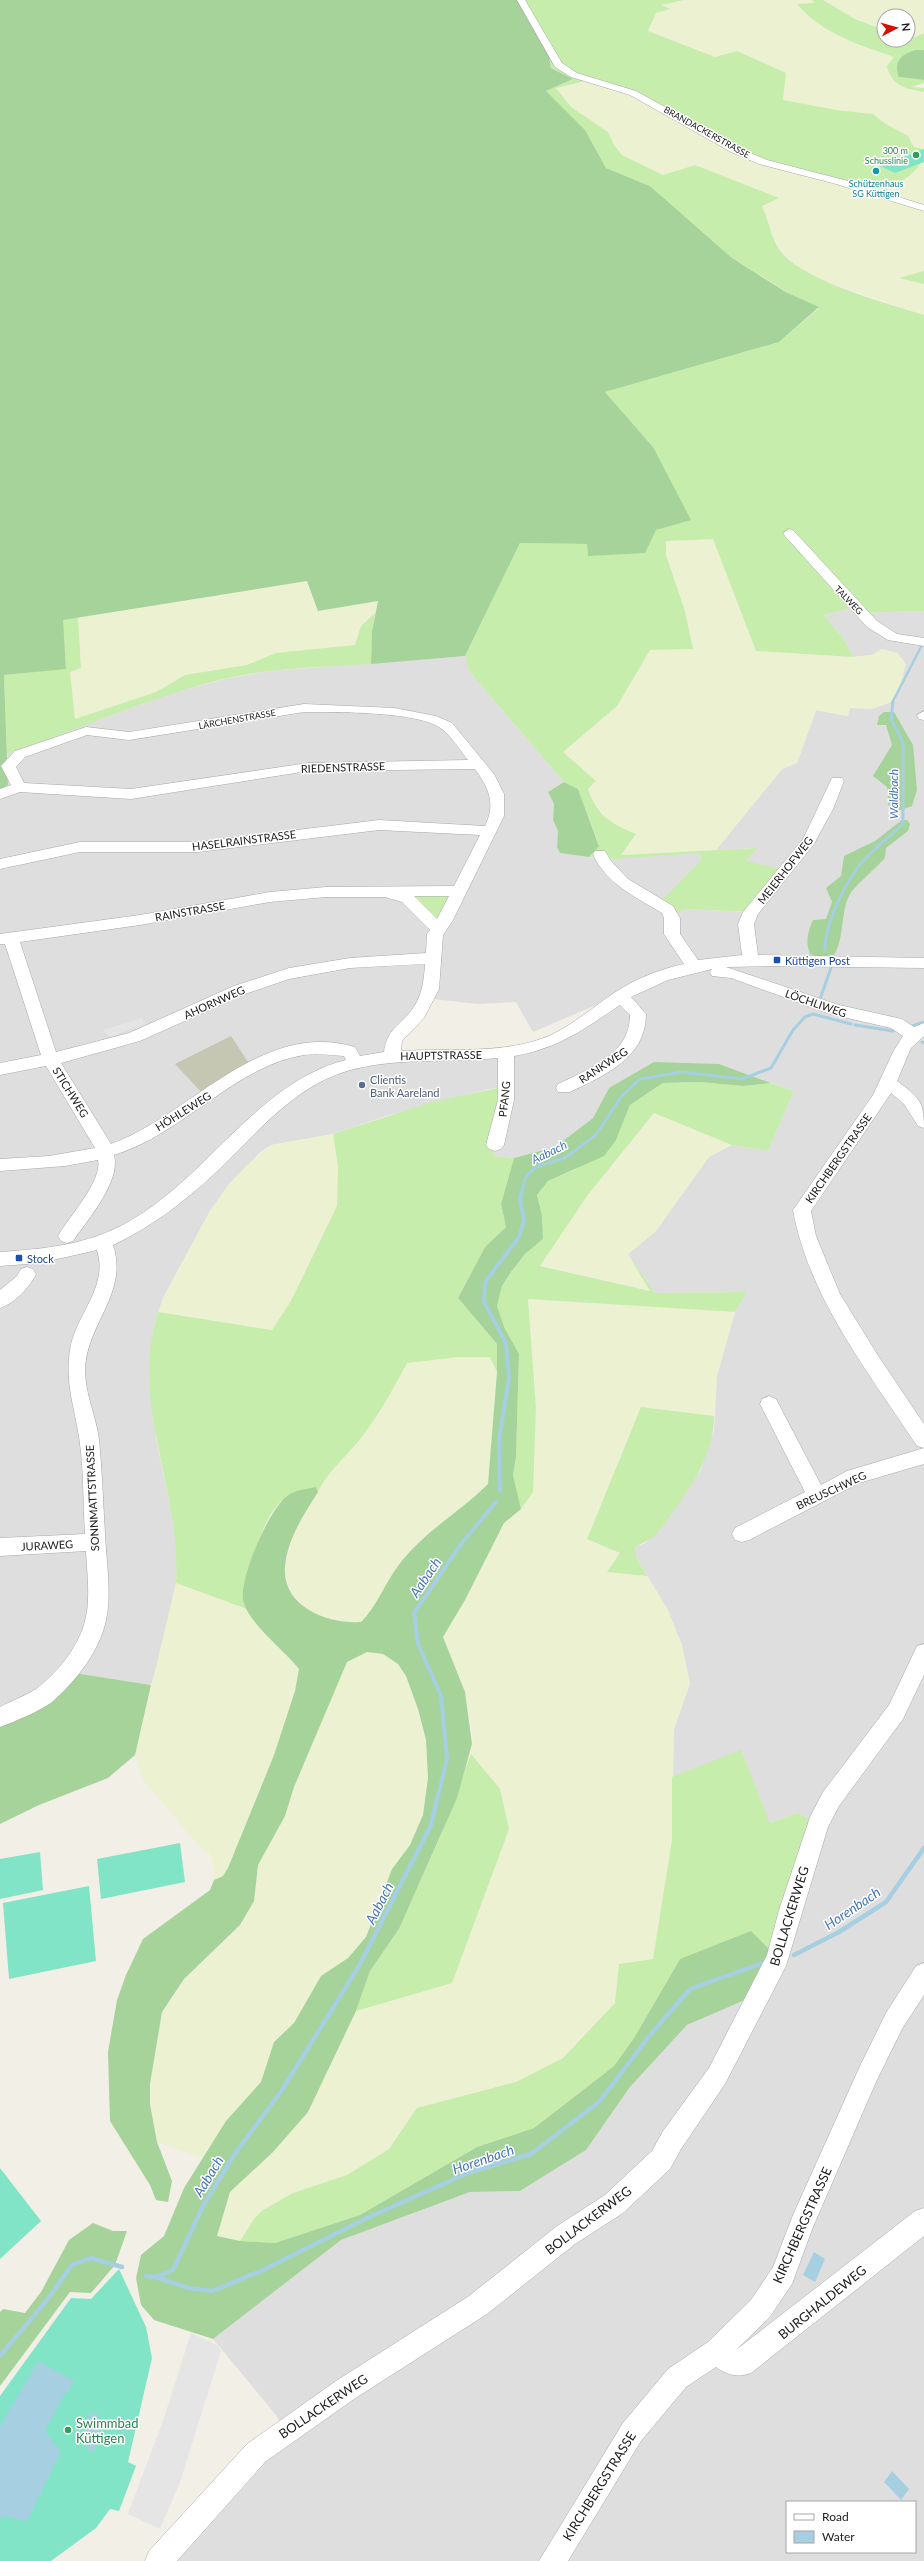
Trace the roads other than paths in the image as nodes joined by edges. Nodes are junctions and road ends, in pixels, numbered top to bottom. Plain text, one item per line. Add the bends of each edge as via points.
1 (523, 4) edge
2 (924, 208) edge
3 (789, 533) dead end
4 (924, 642) edge
5 (479, 764) junction
6 (837, 781) dead end
7 (19, 786) junction
8 (0, 794) edge
9 (489, 831) junction
10 (600, 854) dead end
11 (0, 864) edge
12 (459, 891) junction
13 (381, 892) junction
14 (437, 928) junction
15 (6, 939) edge
16 (432, 958) junction
17 (751, 961) junction
18 (924, 962) edge
19 (694, 966) junction
20 (718, 972) dead end
21 (621, 996) junction
22 (919, 1032) edge
23 (506, 1052) junction
24 (392, 1056) junction
25 (50, 1059) junction
26 (355, 1062) junction
27 (0, 1069) edge
28 (888, 1082) junction
29 (564, 1088) dead end
30 (924, 1122) edge
31 (495, 1144) dead end
32 (105, 1152) junction
33 (0, 1165) edge
34 (67, 1236) dead end
35 (103, 1243) junction
36 (0, 1259) edge
37 (27, 1274) dead end
38 (0, 1301) edge
39 (769, 1404) dead end
40 (924, 1440) edge
41 (924, 1456) edge
42 (817, 1496) junction
43 (742, 1534) dead end
44 (94, 1541) junction
45 (0, 1547) edge
46 (924, 1652) edge
47 (0, 1716) edge
48 (924, 1974) edge
49 (924, 2220) edge
50 (717, 2351) junction
51 (159, 2561) edge
52 (553, 2561) edge

1 - 2 street, BRANDACKERSTRASSE via 558,65 574,75 633,93 735,150 762,162 840,182
3 - 4 street, TALWEG via 872,624 893,637
5 - 7 street, RIEDENSTRASSE via 308,767 131,794
5 - 7 street, LÄRCHENSTRASSE via 447,726 431,718 394,712 304,708 129,736 86,731 20,754 8,766
5 - 9 street via 496,787 500,802 497,816
6 - 17 street, MEIERHOFWEG via 809,841 751,912 746,924
7 - 8 street, RIEDENSTRASSE
9 - 11 street, HASELRAINSTRASSE via 379,825 198,847 80,847
9 - 12 street
10 - 19 street via 604,863 622,883 668,910 672,918 672,934
12 - 13 street, RAINSTRASSE
12 - 14 street via 445,920
13 - 14 street, RAINSTRASSE via 407,898
13 - 15 street, RAINSTRASSE via 326,892 270,897 140,920
14 - 16 street
15 - 25 street, STICHWEG
16 - 24 street via 433,976 428,996 418,1014 394,1039
16 - 25 street, AHORNWEG via 330,965 269,979 145,1033
17 - 18 street, HAUPTSTRASSE
17 - 19 street, HAUPTSTRASSE
19 - 21 street, HAUPTSTRASSE via 664,976
20 - 22 street, LÖCHLIWEG via 732,973 842,1012 896,1023
21 - 23 street, HAUPTSTRASSE via 578,1028 551,1042
21 - 29 street, RANKWEG via 638,1014 639,1028 634,1043 596,1072
22 - 28 street, KIRCHBERGSTRASSE via 903,1047
23 - 24 street, HAUPTSTRASSE
23 - 31 street, PFANG via 506,1100
24 - 26 street, HAUPTSTRASSE
25 - 27 street, AHORNWEG
25 - 32 street, STICHWEG via 102,1142
26 - 32 street, HÖHLEWEG via 349,1051 330,1049 305,1049 278,1056 239,1074 171,1121 129,1143
26 - 35 street, HAUPTSTRASSE via 313,1078 278,1102 169,1205 135,1229
28 - 30 street via 910,1100
28 - 40 street, KIRCHBERGSTRASSE via 802,1210 803,1225 817,1266 854,1331
32 - 33 street, HÖHLEWEG via 76,1160
32 - 34 street, STICHWEG via 108,1165 103,1182
35 - 36 street, HAUPTSTRASSE via 59,1254
35 - 44 street, SONNMATTSTRASSE via 109,1273 104,1291 80,1342 76,1372 89,1438
37 - 38 street via 23,1281
39 - 42 street
41 - 42 street, BREUSCHWEG via 854,1477
42 - 43 street, BREUSCHWEG
44 - 45 street, JURAWEG via 68,1545
44 - 47 street, SONNMATTSTRASSE via 98,1588 96,1620 88,1642 68,1672 43,1696
46 - 51 street, BOLLACKERWEG via 896,1712 831,1799 818,1824 790,1910 778,1958 717,2076 661,2160 614,2204 566,2236 478,2305 345,2390 256,2454 206,2506
48 - 50 street, KIRCHBERGSTRASSE via 894,2021 868,2074 802,2224 783,2275 760,2309
49 - 50 street, BURGHALDEWEG via 742,2364 731,2362
50 - 52 street, KIRCHBERGSTRASSE via 677,2378 632,2432

